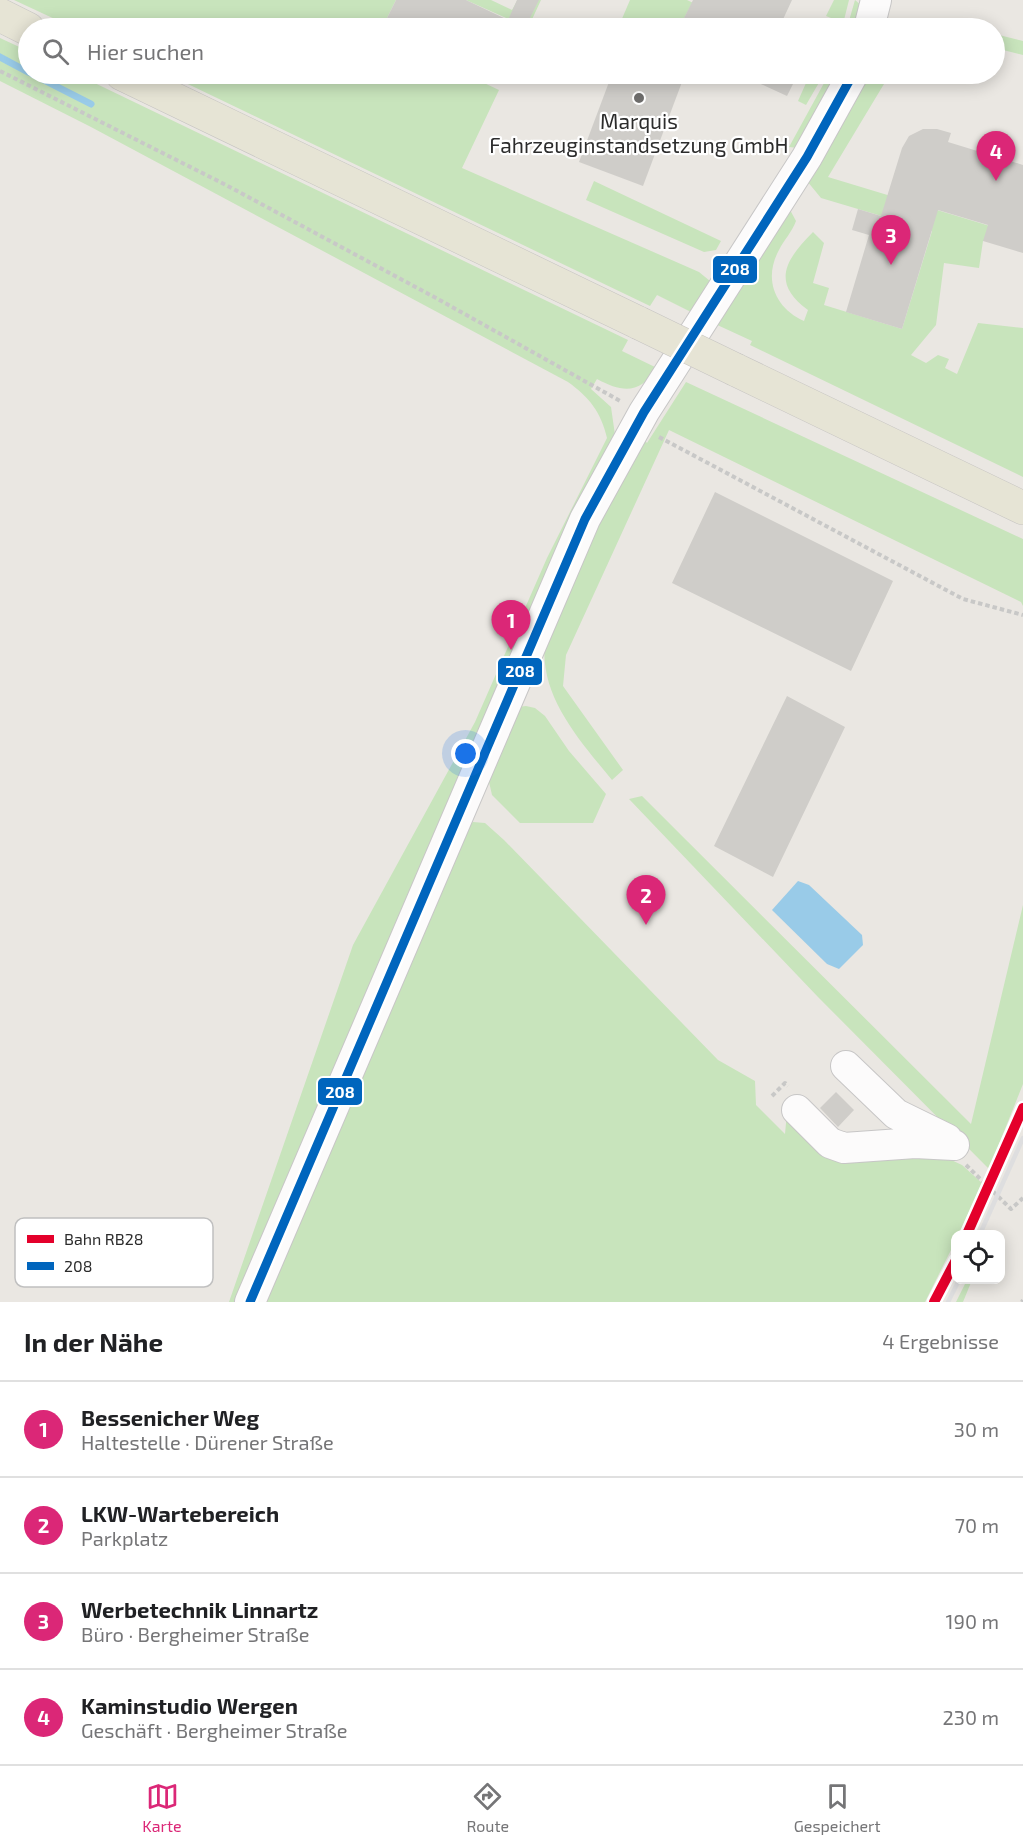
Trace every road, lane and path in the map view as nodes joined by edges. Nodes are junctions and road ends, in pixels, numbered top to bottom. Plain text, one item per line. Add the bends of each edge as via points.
1 (876, 0) edge
2 (0, 15) edge
3 (872, 18) edge
4 (18, 24) edge
5 (0, 71) edge
6 (18, 80) edge
7 (26, 84) edge
8 (143, 84) edge
9 (847, 84) edge
10 (651, 426) junction
11 (1023, 508) edge
12 (1023, 615) edge
13 (846, 1066) dead end
14 (797, 1110) dead end
15 (250, 1302) edge

1 - 3 street
2 - 4 main road
5 - 6 path
7 - 10 path via 436,297
8 - 11 main road, bridge
9 - 10 street via 807,157 714,303
10 - 12 path via 963,599
10 - 15 street via 601,488 567,557
13 - 14 street via 889,1109 944,1136 954,1145 915,1143 844,1148 830,1143

